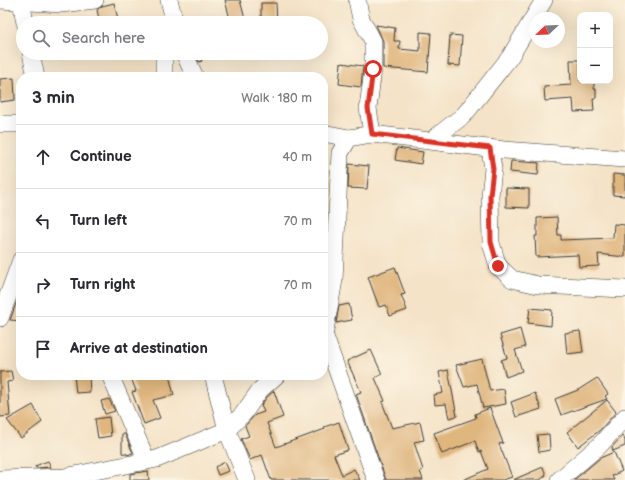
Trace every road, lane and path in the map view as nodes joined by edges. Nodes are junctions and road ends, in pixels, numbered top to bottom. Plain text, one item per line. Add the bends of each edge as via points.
1 (0, 0) edge
2 (95, 0) edge
3 (168, 0) edge
4 (357, 0) edge
5 (544, 0) edge
6 (21, 1) edge
7 (24, 16) edge
8 (166, 16) edge
9 (173, 16) edge
10 (32, 60) edge
11 (164, 60) edge
12 (187, 60) edge
13 (35, 72) edge
14 (164, 72) edge
15 (193, 72) edge
16 (0, 124) edge
17 (16, 124) edge
18 (328, 134) edge
19 (372, 134) junction
20 (350, 138) junction
21 (432, 140) junction
22 (490, 148) junction
23 (625, 159) edge
24 (16, 274) edge
25 (625, 289) edge
26 (328, 310) edge
27 (0, 318) edge
28 (328, 349) edge
29 (112, 380) edge
30 (214, 380) edge
31 (271, 380) edge
32 (625, 417) edge
33 (227, 430) junction
34 (147, 461) junction
35 (0, 479) edge
36 (247, 480) edge
37 (376, 480) edge
38 (559, 480) edge

1 - 6 street
2 - 6 street via 61,4
3 - 8 street
3 - 9 street
4 - 19 street via 361,19 373,41 373,69 368,108
5 - 21 street via 510,57 464,115
6 - 7 street
10 - 13 street
11 - 14 street
12 - 15 street
16 - 17 street
18 - 20 street
19 - 20 street
19 - 21 street
20 - 26 street via 340,153 334,280
21 - 22 street
22 - 23 street
22 - 25 street via 493,169 490,196 491,242 498,266 512,279 538,285
24 - 27 street
28 - 37 street
29 - 34 street
30 - 33 street
31 - 33 street via 260,390 244,414
32 - 38 street via 599,446
33 - 34 street
33 - 36 street
34 - 35 street via 64,477

